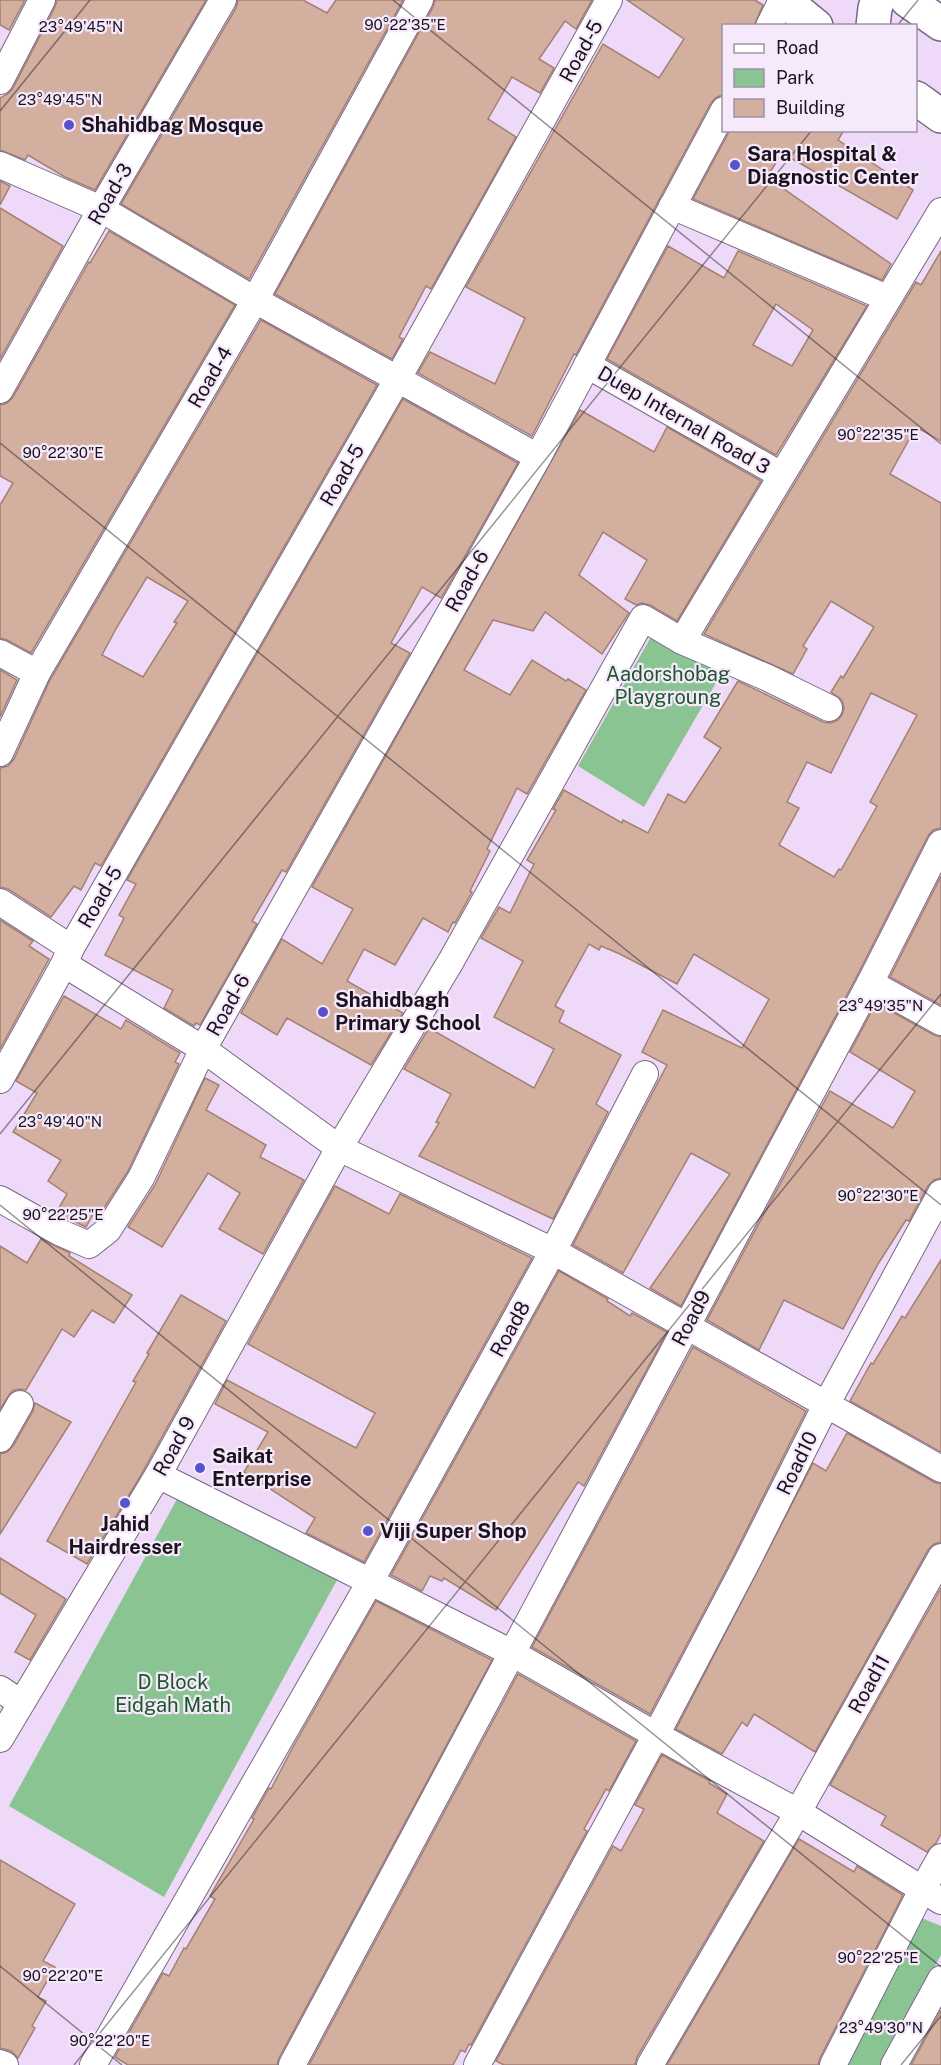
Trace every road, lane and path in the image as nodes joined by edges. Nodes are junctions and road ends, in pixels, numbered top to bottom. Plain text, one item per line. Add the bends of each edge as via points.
1 (42, 0) edge
2 (223, 0) edge
3 (420, 0) edge
4 (609, 0) edge
5 (783, 0) edge
6 (878, 0) edge
7 (907, 0) edge
8 (770, 24) edge
9 (813, 24) edge
10 (873, 24) edge
11 (941, 24) edge
12 (0, 81) edge
13 (917, 99) edge
14 (722, 112) edge
15 (941, 116) edge
16 (0, 165) edge
17 (672, 206) junction
18 (101, 209) junction
19 (941, 211) edge
20 (887, 298) junction
21 (255, 300) junction
22 (587, 365) junction
23 (397, 380) junction
24 (0, 390) edge
25 (538, 457) junction
26 (781, 475) junction
27 (682, 640) junction
28 (0, 653) edge
29 (37, 673) junction
30 (829, 708) dead end
31 (0, 753) edge
32 (941, 843) edge
33 (0, 902) edge
34 (67, 956) junction
35 (870, 983) junction
36 (941, 1022) edge
37 (203, 1049) junction
38 (645, 1074) dead end
39 (0, 1080) edge
40 (339, 1148) junction
41 (941, 1193) edge
42 (0, 1199) edge
43 (553, 1251) junction
44 (686, 1326) junction
45 (20, 1404) dead end
46 (826, 1405) junction
47 (0, 1439) edge
48 (941, 1470) edge
49 (158, 1476) junction
50 (941, 1557) edge
51 (370, 1582) junction
52 (512, 1653) junction
53 (0, 1689) edge
54 (21, 1703) junction
55 (656, 1735) junction
56 (0, 1739) edge
57 (798, 1812) junction
58 (941, 1857) edge
59 (931, 1895) edge
60 (941, 1979) edge
61 (0, 2063) edge
62 (5, 2065) edge
63 (93, 2065) edge
64 (292, 2065) edge
65 (477, 2065) edge
66 (650, 2065) edge
67 (833, 2065) edge
68 (894, 2065) edge

1 - 12 street
2 - 18 street, Road-3
3 - 21 street, Road-4
4 - 23 street, Road-5
5 - 8 street
5 - 9 main road
6 - 10 main road
7 - 11 main road
13 - 15 main road
14 - 17 street, Road-6
16 - 18 street
17 - 20 street
17 - 22 street, Road-6
18 - 21 street
18 - 24 street, Road-3
19 - 20 street
20 - 26 street
21 - 23 street
21 - 29 street, Road-4
22 - 25 street, Road-6
22 - 26 street, Duep Internal Road 3
23 - 25 street
23 - 34 street, Road-5
25 - 37 street, Road-6
26 - 27 street
27 - 30 street
27 - 40 street, Road 9 via 643,618 451,961
28 - 29 street
29 - 31 street, Road-4
32 - 35 street, Road9
33 - 34 street
34 - 37 street
34 - 39 street, Road-5
35 - 36 street
35 - 44 street, Road9
37 - 40 street
37 - 42 street, Road-6 via 141,1178 108,1230 88,1245
38 - 43 street, Road8
40 - 43 street
40 - 49 street, Road 9
41 - 46 street, Road10
43 - 44 street
43 - 51 street, Road8
44 - 46 street
44 - 52 street, Road9
45 - 47 street
46 - 48 street
46 - 55 street, Road10
49 - 51 street
49 - 54 street, Road 9
50 - 57 street, Road11
51 - 52 street
51 - 63 street, Road8
52 - 55 street
52 - 64 street, Road9
53 - 54 street
54 - 56 street, Road 9
55 - 57 street
55 - 65 street, Road10
57 - 59 street
57 - 66 street, Road11
58 - 59 street
59 - 67 street
60 - 68 street
61 - 62 street

